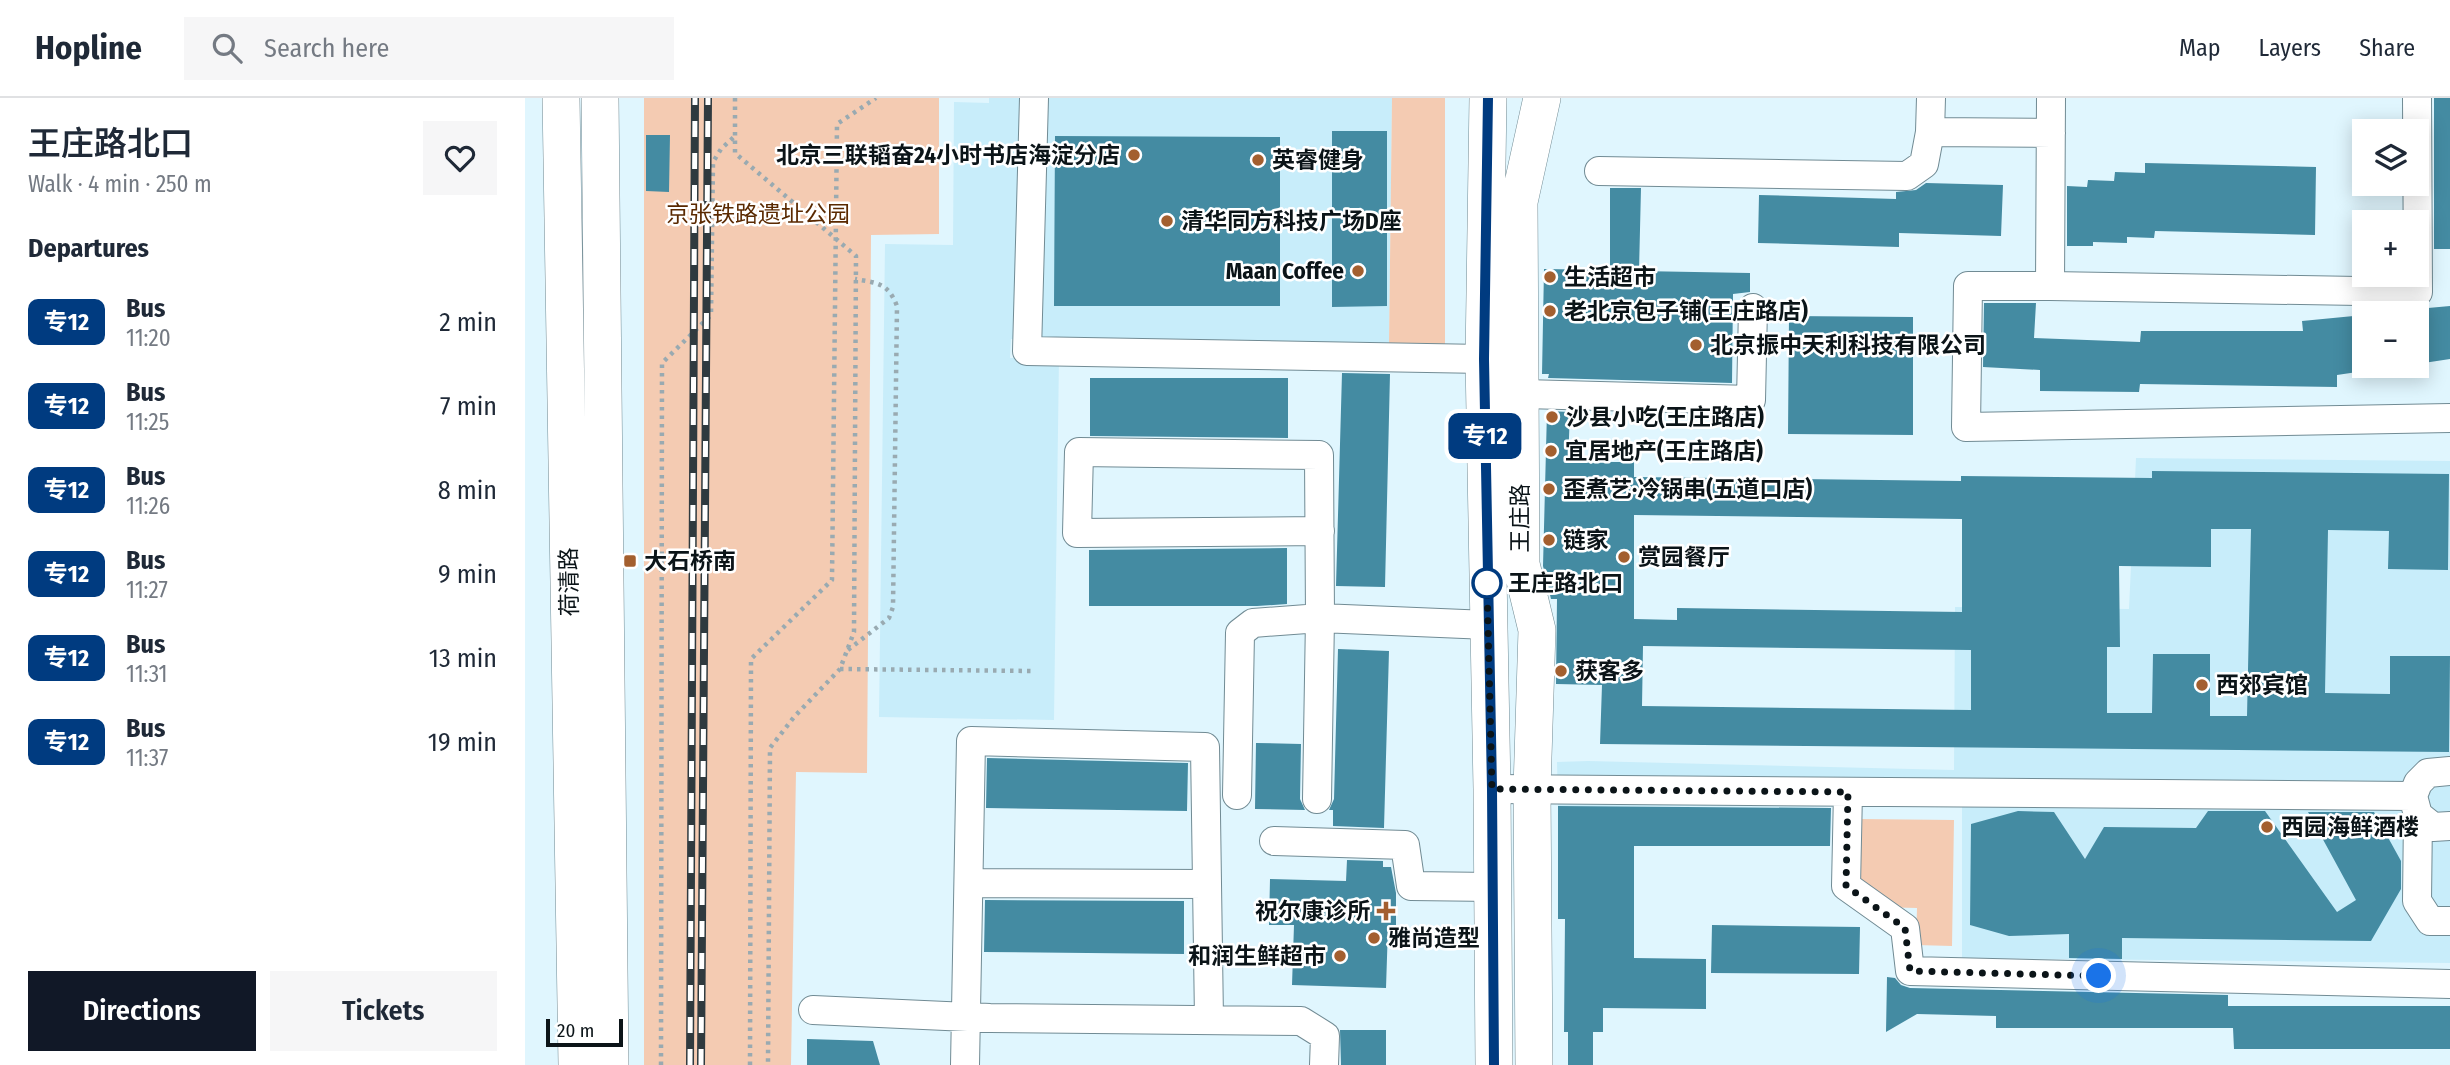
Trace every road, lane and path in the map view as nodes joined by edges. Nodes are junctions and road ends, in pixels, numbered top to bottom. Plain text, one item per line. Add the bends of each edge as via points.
1 (561, 98) edge
2 (600, 98) edge
3 (735, 98) edge
4 (876, 98) edge
5 (1034, 98) edge
6 (1489, 98) edge
7 (1542, 98) edge
8 (1931, 98) edge
9 (2051, 98) edge
10 (2417, 98) edge
11 (1930, 132) junction
12 (2051, 133) junction
13 (735, 135) junction
14 (1599, 171) dead end
15 (836, 240) junction
16 (855, 279) junction
17 (2050, 286) junction
18 (1753, 308) dead end
19 (1484, 359) junction
20 (1520, 394) junction
21 (2450, 418) edge
22 (1320, 531) junction
23 (1320, 618) junction
24 (1488, 625) junction
25 (847, 650) junction
26 (840, 669) junction
27 (1033, 671) dead end
28 (2450, 771) edge
29 (1492, 789) junction
30 (1532, 789) junction
31 (1848, 792) junction
32 (1237, 795) dead end
33 (1317, 799) dead end
34 (2415, 806) junction
35 (2450, 826) edge
36 (1274, 841) dead end
37 (969, 883) junction
38 (1207, 884) junction
39 (1493, 887) junction
40 (2450, 921) edge
41 (2450, 984) edge
42 (813, 1010) dead end
43 (966, 1017) junction
44 (1209, 1020) junction
45 (577, 1065) edge
46 (610, 1065) edge
47 (661, 1065) edge
48 (750, 1065) edge
49 (768, 1065) edge
50 (965, 1065) edge
51 (1324, 1065) edge
52 (1494, 1065) edge
53 (1534, 1065) edge

1 - 45 main road, 荷清路
2 - 46 main road, 荷清路
3 - 13 path
4 - 15 path via 838,124
5 - 19 street via 1027,351
6 - 19 main road, 王庄路
7 - 20 main road, 王庄路 via 1519,202
8 - 11 street
9 - 12 street
10 - 17 street via 2418,292
11 - 12 street
11 - 14 street via 1924,164 1907,176
12 - 17 street
13 - 15 path via 735,152
13 - 47 path via 713,162 711,315 663,363
15 - 16 path via 856,256
15 - 48 path via 832,580 751,659
16 - 25 path via 854,632
16 - 25 path via 879,284 892,293 897,306 893,607 889,618
17 - 21 street via 1968,286 1966,427
18 - 20 street via 1751,400
19 - 24 main road, 王庄路
20 - 30 main road, 王庄路 via 1521,564 1537,629
22 - 22 street via 1319,455 1079,452 1077,533
22 - 23 street
23 - 24 street
23 - 32 street via 1253,623 1240,633
23 - 33 street
24 - 29 main road, 王庄路
25 - 26 path
26 - 27 path
26 - 49 path via 770,748
28 - 34 street via 2428,773 2417,783
29 - 30 street
29 - 39 main road, 王庄路
30 - 31 street
30 - 53 main road, 王庄路
31 - 34 street
31 - 41 street via 1846,886 1905,928 1910,971
34 - 35 street via 2433,827
34 - 40 street via 2417,901 2430,921
36 - 39 street via 1405,845 1411,886
37 - 38 street
37 - 38 street via 971,741 1205,747
37 - 43 street
38 - 44 street
39 - 52 main road, 王庄路
42 - 43 street
43 - 44 street
43 - 50 street
44 - 51 street via 1301,1021 1325,1036

